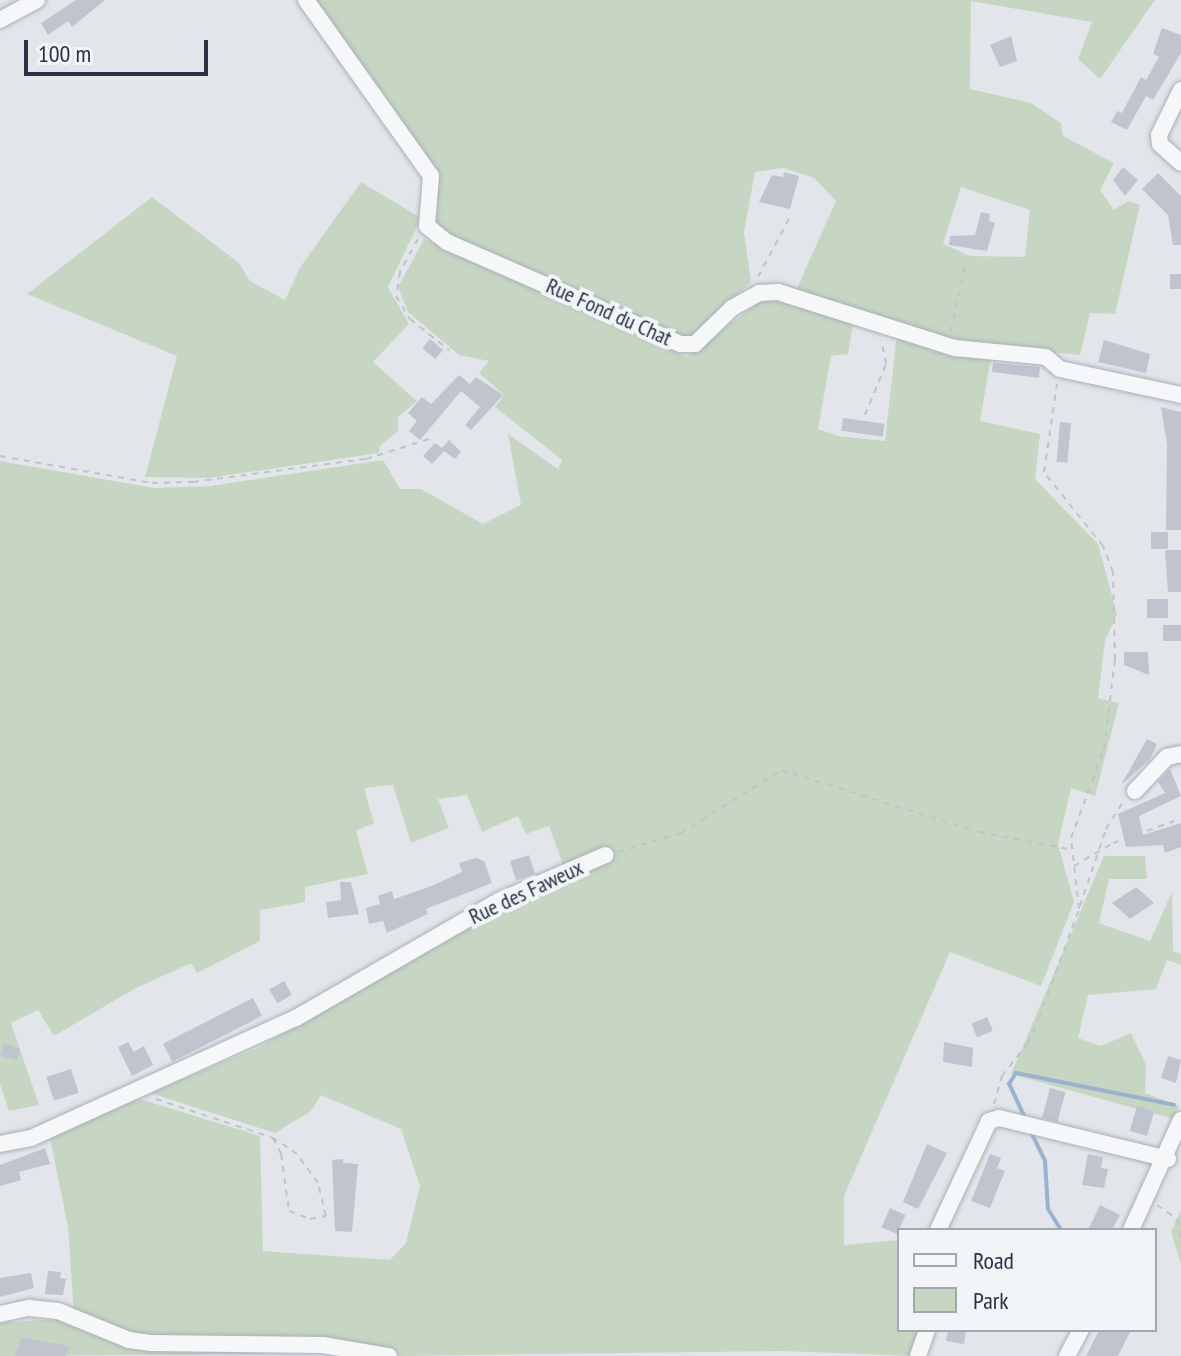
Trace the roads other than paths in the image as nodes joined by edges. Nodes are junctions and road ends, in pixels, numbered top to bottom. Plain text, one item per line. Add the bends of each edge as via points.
1 (37, 0) edge
2 (306, 0) edge
3 (0, 20) edge
4 (1181, 90) edge
5 (1181, 163) edge
6 (1181, 395) edge
7 (1181, 754) edge
8 (1135, 791) road end
9 (606, 855) road end
10 (1181, 1120) edge
11 (0, 1144) edge
12 (1168, 1159) junction
13 (939, 1228) edge
14 (1132, 1228) edge
15 (0, 1314) edge
16 (926, 1332) edge
17 (1080, 1332) edge
18 (389, 1356) edge
19 (918, 1356) edge
20 (1067, 1356) edge

1 - 3 street
2 - 6 street, Rue Fond du Chat via 431,176 427,226 447,242 681,344 695,344 746,300 778,292 948,346 1046,357 1060,369
4 - 5 street via 1159,135 1160,144
7 - 8 street via 1167,757
9 - 11 street, Rue des Faweux via 499,901 296,1018 31,1138
10 - 12 street
12 - 13 street via 999,1118 989,1121
12 - 14 street
15 - 18 street via 29,1308 58,1311 129,1340 150,1343 290,1345
16 - 19 street
17 - 20 street

